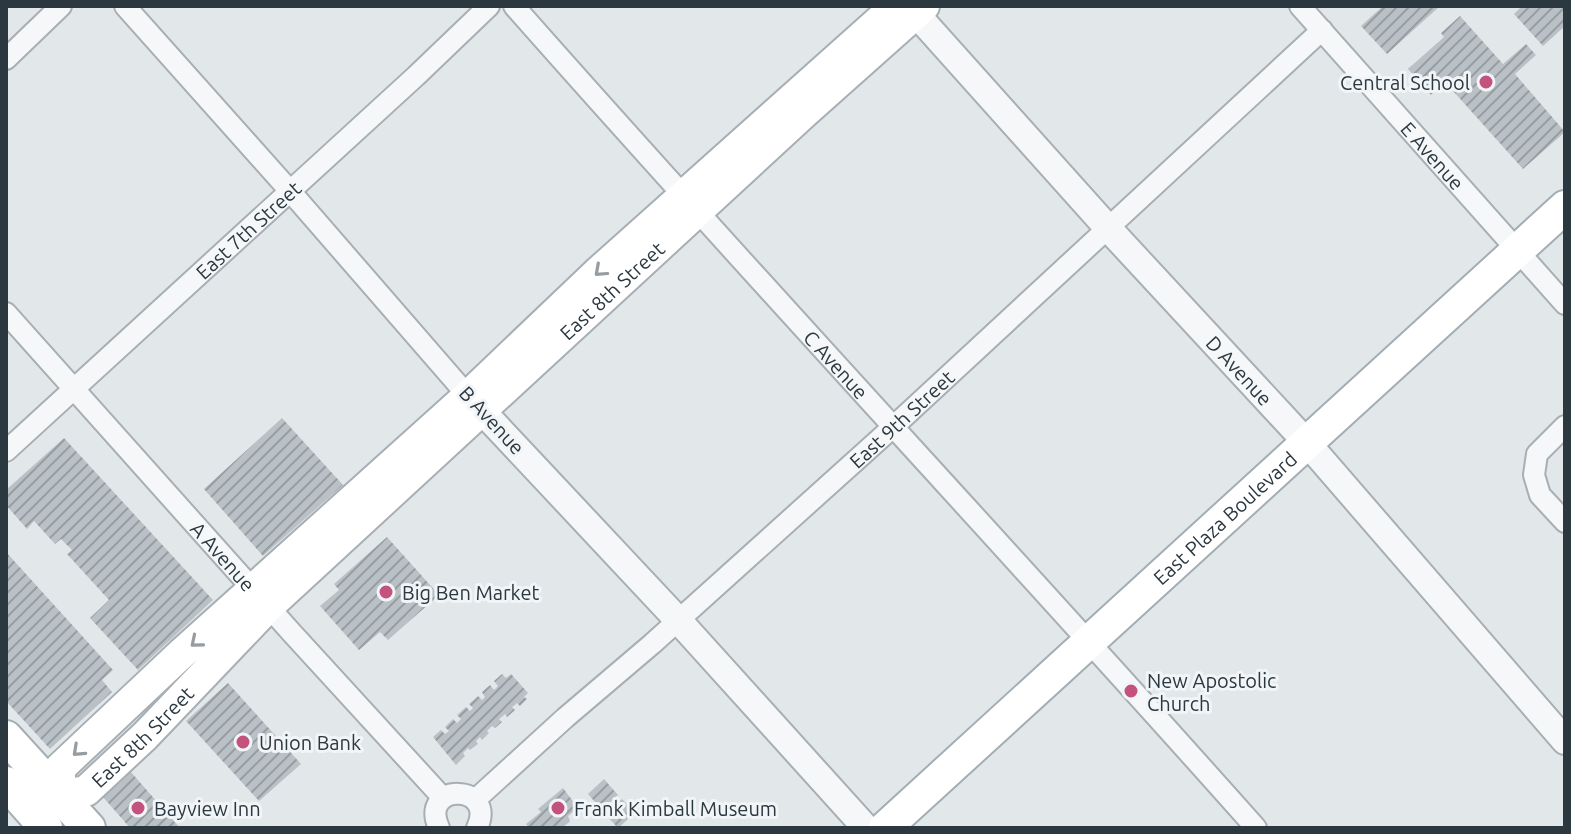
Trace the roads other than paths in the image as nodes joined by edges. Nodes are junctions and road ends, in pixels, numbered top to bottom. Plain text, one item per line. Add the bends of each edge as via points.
1 (61, 6) edge
2 (125, 6) edge
3 (489, 6) edge
4 (514, 6) edge
5 (1300, 6) edge
6 (911, 8) edge
7 (1322, 30) junction
8 (6, 59) edge
9 (290, 191) junction
10 (691, 205) junction
11 (1565, 207) edge
12 (1107, 227) junction
13 (1518, 250) junction
14 (1565, 304) edge
15 (6, 313) edge
16 (75, 388) junction
17 (476, 403) junction
18 (1565, 426) edge
19 (893, 427) junction
20 (1308, 444) junction
21 (6, 451) edge
22 (1565, 522) edge
23 (262, 598) junction
24 (678, 620) junction
25 (1090, 641) junction
26 (6, 737) edge
27 (1565, 741) edge
28 (6, 783) edge
29 (443, 798) junction
30 (475, 800) junction
31 (42, 817) edge
32 (479, 827) edge
33 (89, 828) edge
34 (439, 828) edge
35 (866, 828) edge
36 (885, 828) edge
37 (1256, 828) edge

1 - 8 street
2 - 9 street, B Avenue
3 - 9 street, East 7th Street
4 - 10 street, C Avenue
5 - 7 street, E Avenue
6 - 10 main road, East 8th Street
6 - 12 street, D Avenue
7 - 12 street, East 9th Street
7 - 13 street, E Avenue
9 - 16 street, East 7th Street
9 - 17 street, B Avenue
10 - 17 main road, East 8th Street
10 - 19 street, C Avenue
11 - 13 main road, East Plaza Boulevard
12 - 19 street, East 9th Street
12 - 20 street, D Avenue
13 - 14 street, E Avenue
13 - 20 main road, East Plaza Boulevard
15 - 16 street, A Avenue
16 - 21 street, East 7th Street
16 - 23 street, A Avenue
17 - 23 main road, East 8th Street
17 - 24 street, B Avenue
18 - 22 street via 1537,454 1534,475 1540,495
19 - 24 street, East 9th Street
19 - 25 street, C Avenue
20 - 25 main road, East Plaza Boulevard
20 - 27 street, D Avenue
23 - 29 street, A Avenue
23 - 31 main road, East 8th Street via 230,645 145,736 86,791
24 - 30 street, East 9th Street
24 - 35 street, B Avenue
25 - 36 main road, East Plaza Boulevard
25 - 37 street, C Avenue
26 - 31 main road
28 - 31 main road
29 - 30 street via 463,793
29 - 34 street via 435,811
30 - 32 street via 481,812
31 - 33 main road

